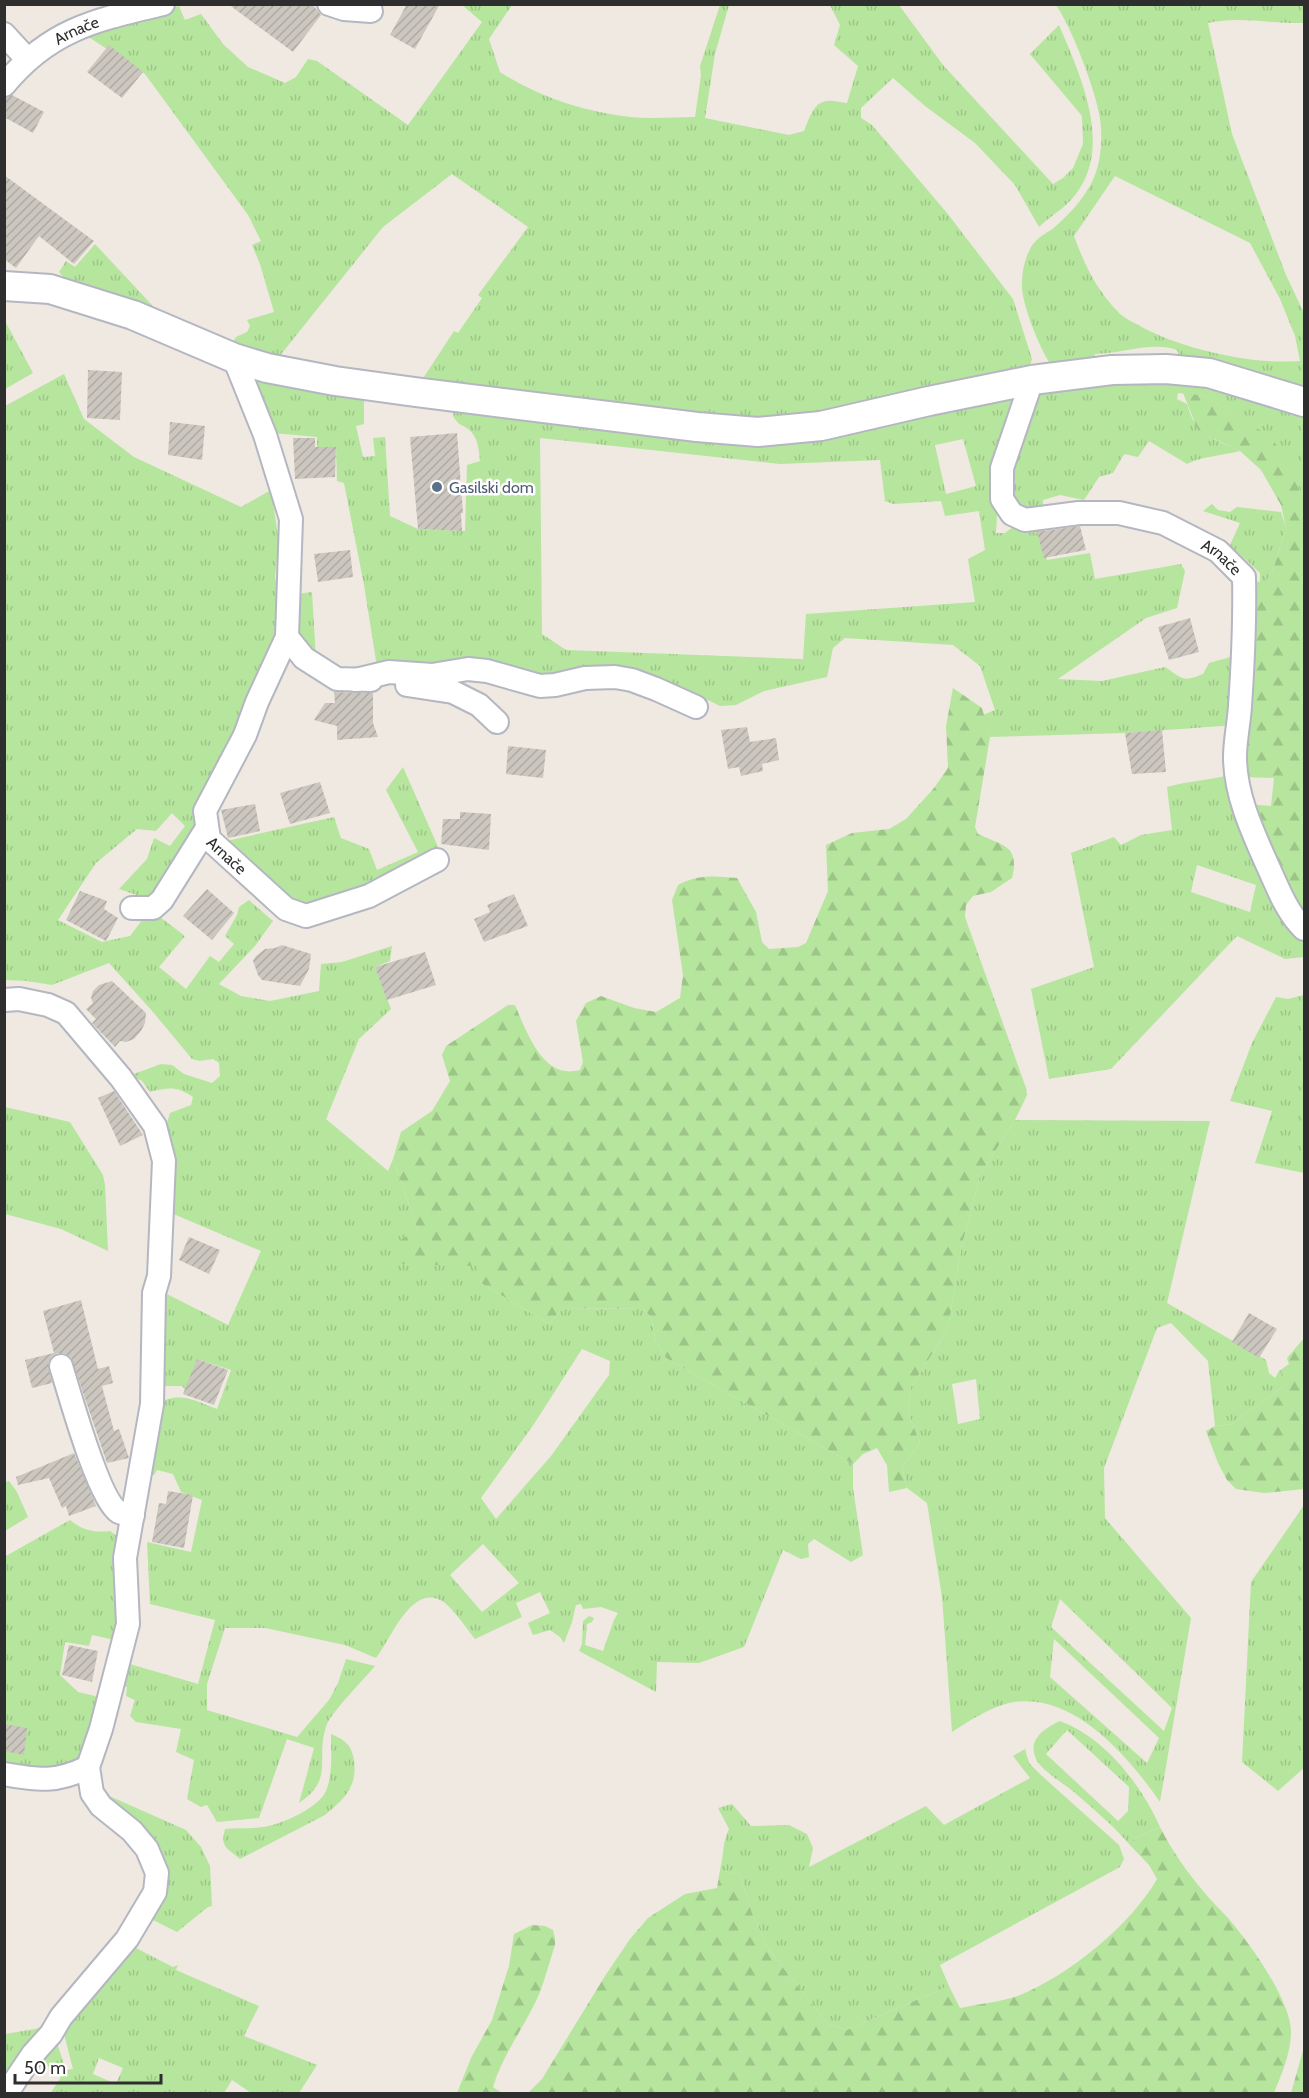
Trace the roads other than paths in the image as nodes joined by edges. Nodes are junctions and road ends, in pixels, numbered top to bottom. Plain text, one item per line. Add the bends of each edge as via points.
1 (163, 4) edge
2 (329, 4) edge
3 (371, 11) dead end
4 (4, 34) edge
5 (27, 59) junction
6 (4, 85) edge
7 (4, 286) edge
8 (234, 358) junction
9 (1032, 380) junction
10 (1305, 402) edge
11 (287, 637) junction
12 (356, 680) junction
13 (696, 707) dead end
14 (498, 722) dead end
15 (207, 828) junction
16 (437, 860) dead end
17 (132, 908) dead end
18 (1305, 929) edge
19 (4, 1000) edge
20 (62, 1366) dead end
21 (133, 1515) junction
22 (88, 1767) junction
23 (4, 1774) edge
24 (6, 2094) edge

1 - 5 street, Arnače via 75,29
2 - 3 street
4 - 5 street
5 - 6 street, Arnače
7 - 8 street via 50,289 112,308
8 - 9 street via 267,368 392,389 758,432 821,426
8 - 11 street, Arnače via 265,435 291,519
9 - 10 street via 1112,370 1166,369 1209,373
9 - 18 street, Arnače via 1002,468 1002,499 1012,514 1025,520 1119,513 1163,523 1218,551 1244,578 1245,634 1235,756 1242,802 1280,892
11 - 12 street via 304,658 337,680
11 - 15 street, Arnače via 245,735 205,811
12 - 13 street via 389,672 432,675 468,669 540,686 615,677 648,686
12 - 14 street via 453,692 479,705
15 - 16 street, Arnače via 209,839 286,909 306,916 369,896
15 - 17 street via 162,900 153,908
19 - 21 street via 19,999 66,1012 137,1098 155,1126 161,1149 163,1225 154,1293 152,1404
20 - 21 street via 107,1499 118,1512
21 - 22 street via 125,1558 128,1624
22 - 23 street via 66,1776 38,1780
22 - 24 street via 93,1793 101,1806 147,1849 157,1873 155,1892 127,1939 61,2017

